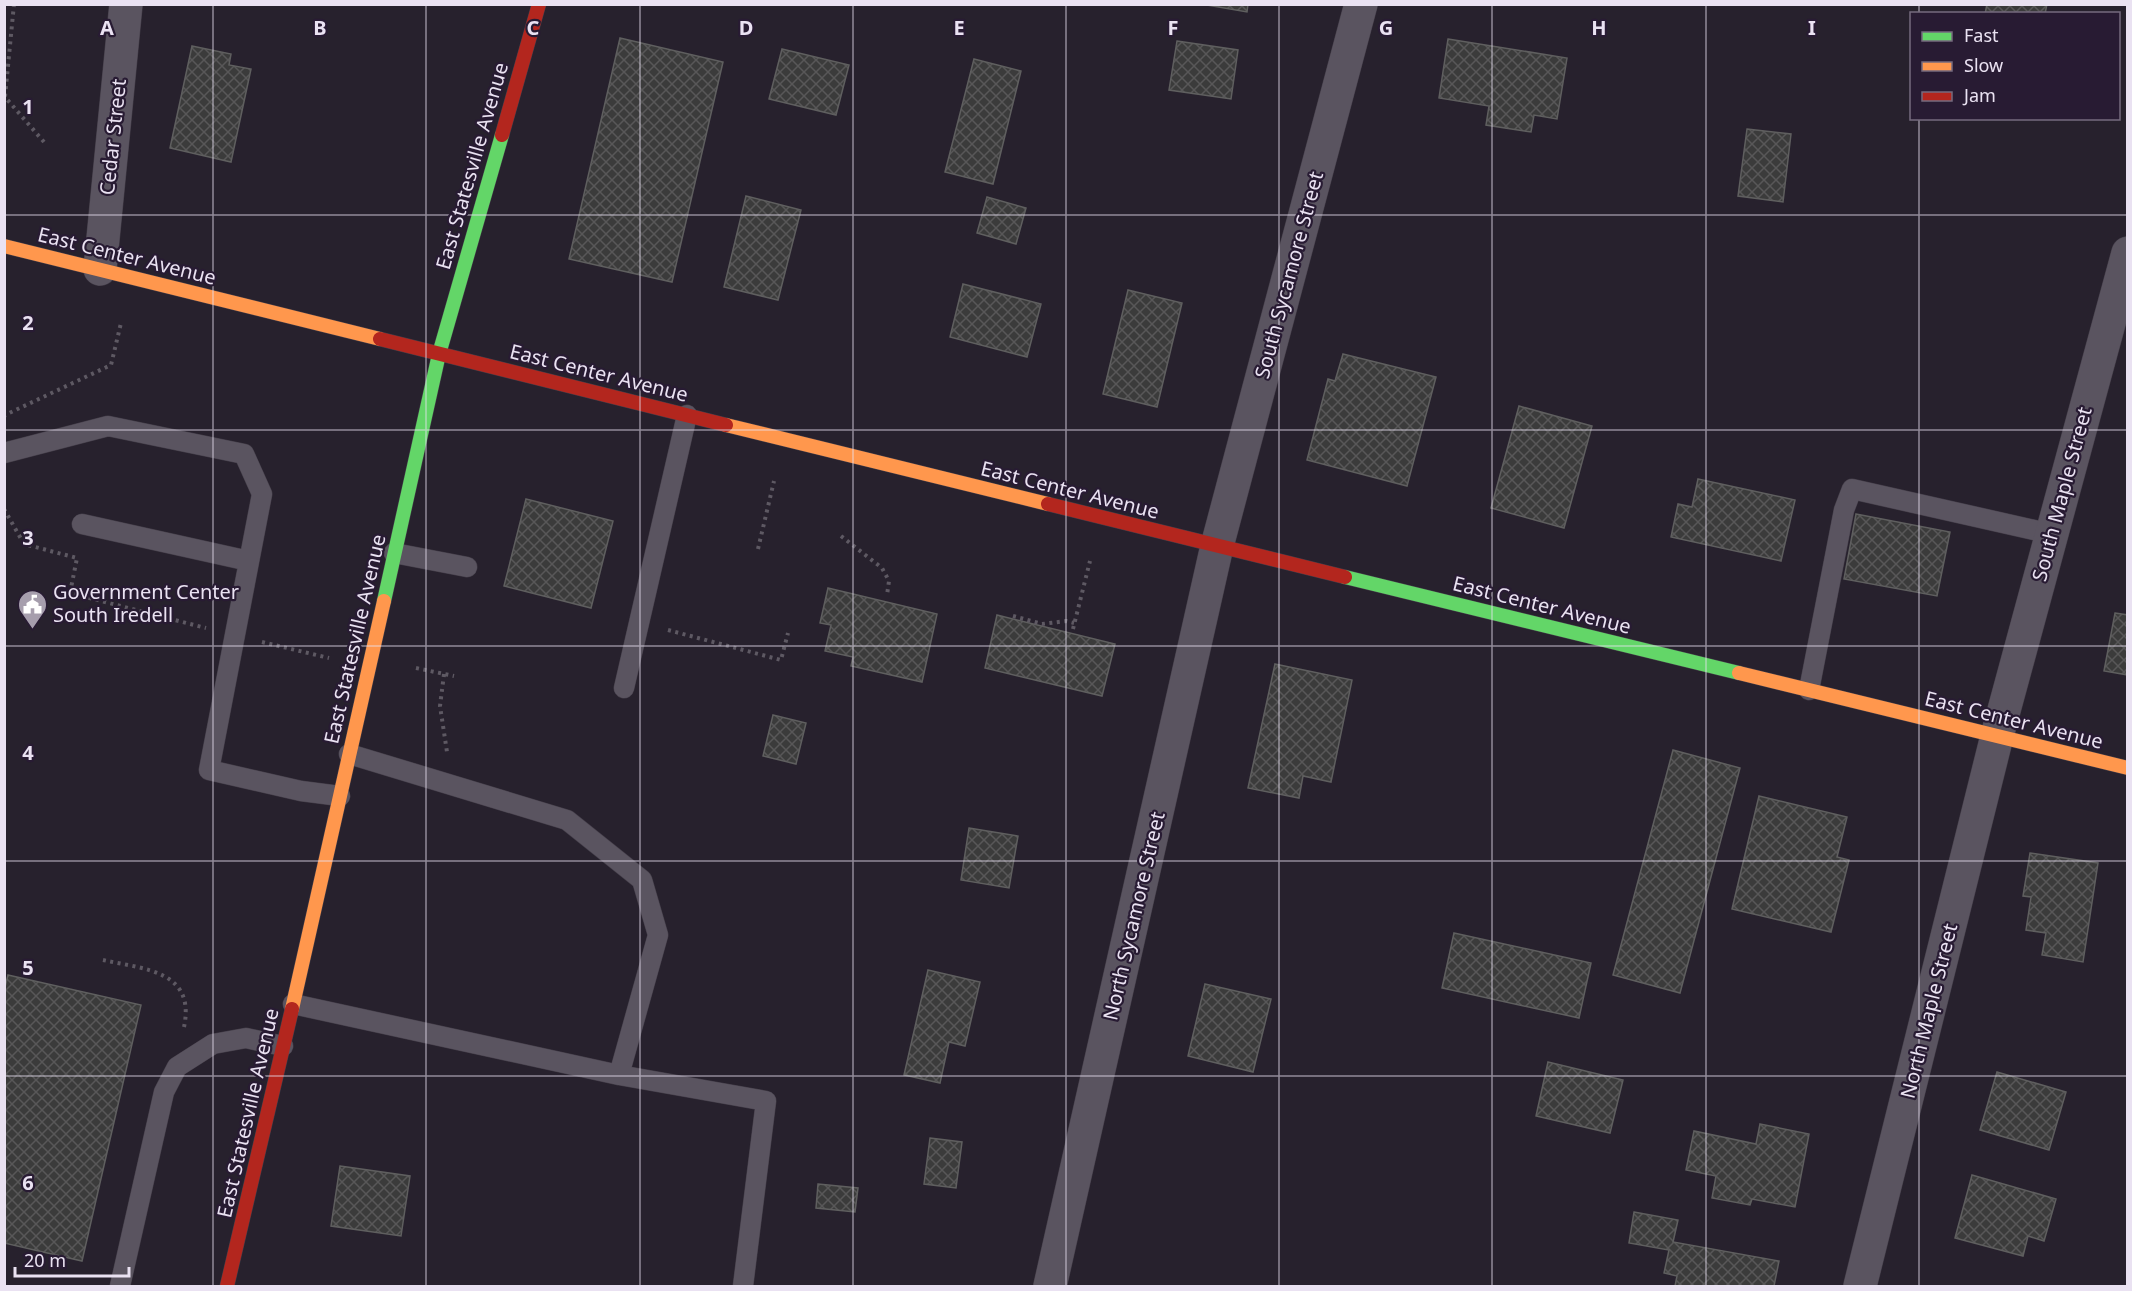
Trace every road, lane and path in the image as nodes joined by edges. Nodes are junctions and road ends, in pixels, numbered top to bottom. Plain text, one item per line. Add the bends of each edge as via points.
1 (14, 4) edge
2 (126, 4) edge
3 (539, 4) edge
4 (1362, 4) edge
5 (44, 142) dead end
6 (4, 246) edge
7 (2127, 253) edge
8 (100, 269) junction
9 (121, 323) dead end
10 (439, 354) junction
11 (687, 415) junction
12 (4, 417) edge
13 (4, 453) edge
14 (774, 482) dead end
15 (4, 509) edge
16 (82, 524) dead end
17 (2052, 534) junction
18 (841, 536) dead end
19 (1217, 546) junction
20 (758, 549) dead end
21 (394, 553) junction
22 (249, 561) junction
23 (1090, 561) dead end
24 (467, 567) dead end
25 (886, 595) dead end
26 (1013, 616) dead end
27 (1074, 623) junction
28 (210, 629) dead end
29 (663, 629) dead end
30 (1073, 629) dead end
31 (788, 633) dead end
32 (283, 646) dead end
33 (329, 658) dead end
34 (416, 668) dead end
35 (444, 675) junction
36 (454, 676) dead end
37 (624, 688) dead end
38 (1809, 690) junction
39 (1997, 736) junction
40 (350, 754) junction
41 (2127, 768) edge
42 (454, 785) junction
43 (340, 796) junction
44 (293, 1004) junction
45 (283, 1046) junction
46 (619, 1075) junction
47 (120, 1287) edge
48 (226, 1287) edge
49 (743, 1287) edge
50 (1050, 1287) edge
51 (1860, 1287) edge

1 - 5 path via 5,97
2 - 8 street, Cedar Street
3 - 10 street, East Statesville Avenue
4 - 19 street, South Sycamore Street
6 - 8 street, East Center Avenue
7 - 17 street, South Maple Street
8 - 10 street, East Center Avenue
9 - 12 path via 111,365
10 - 11 street, East Center Avenue
10 - 21 street, East Statesville Avenue
11 - 19 street, East Center Avenue
11 - 37 lane
13 - 22 lane via 108,426 244,454 262,494
14 - 20 path
15 - 28 path via 24,544 77,558 70,593
16 - 22 lane
17 - 38 lane via 1852,489 1844,510
17 - 39 street, South Maple Street
18 - 25 path via 882,568 889,581
19 - 38 street, East Center Avenue
19 - 50 street, North Sycamore Street
21 - 24 lane
21 - 40 street, East Statesville Avenue
22 - 43 lane via 209,771
23 - 27 path
26 - 27 path via 1042,624
27 - 30 path
29 - 31 path via 781,660
32 - 33 path
34 - 35 path
35 - 36 path
35 - 42 path via 441,715
38 - 39 street, East Center Avenue
39 - 41 street, East Center Avenue
39 - 51 street, North Maple Street
40 - 42 lane
40 - 43 street, East Statesville Avenue
42 - 46 lane via 567,820 642,880 658,935
43 - 44 street, East Statesville Avenue
44 - 45 street, East Statesville Avenue
44 - 46 lane
45 - 47 lane via 246,1038 213,1044 177,1067 164,1092
45 - 48 street, East Statesville Avenue
46 - 49 lane via 766,1101

